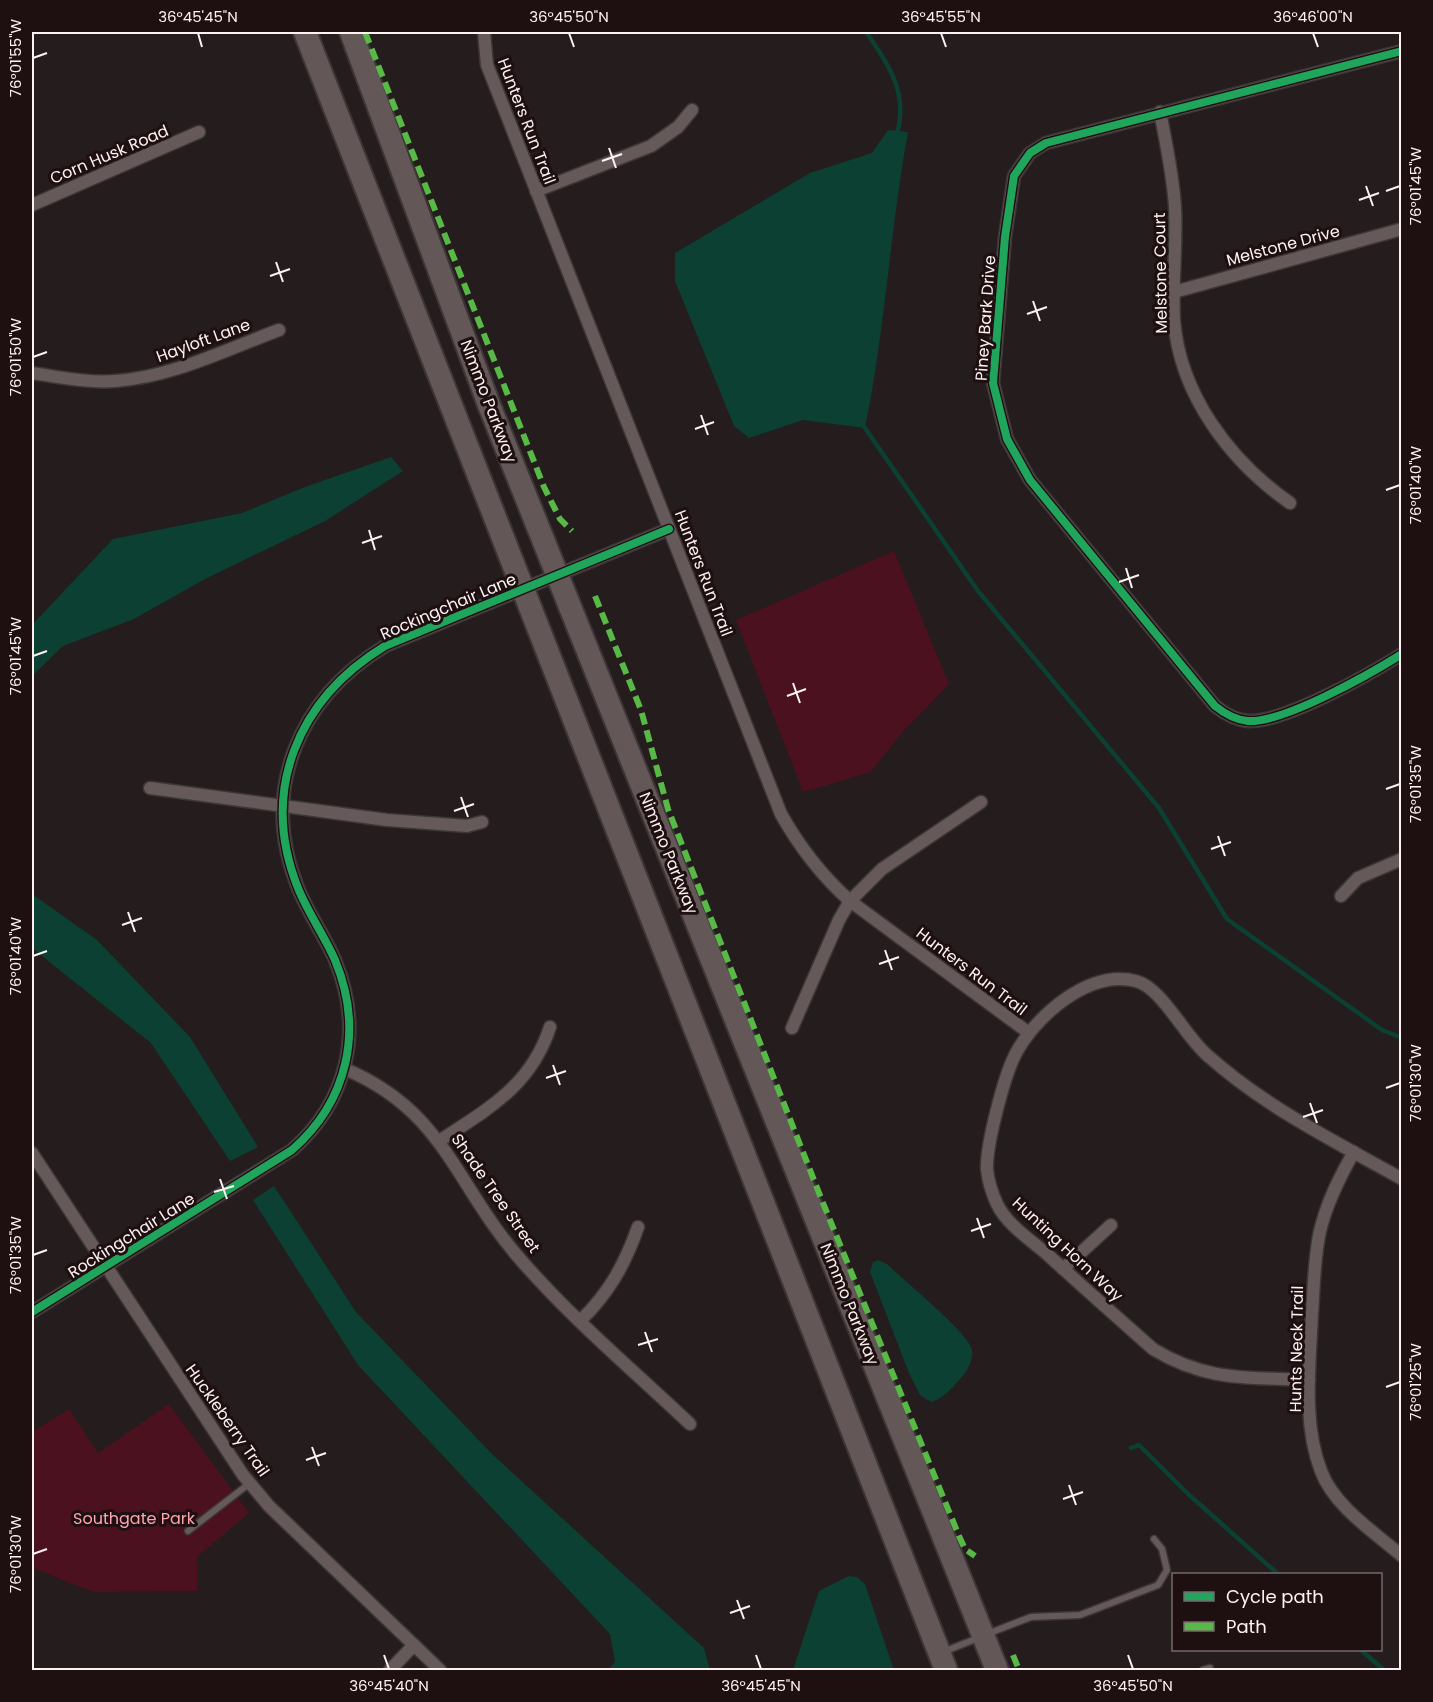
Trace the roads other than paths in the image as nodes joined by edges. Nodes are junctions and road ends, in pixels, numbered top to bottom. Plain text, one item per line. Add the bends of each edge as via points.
1 (305, 32) edge
2 (351, 32) edge
3 (484, 32) edge
4 (1401, 51) edge
5 (692, 110) dead end
6 (1160, 112) junction
7 (199, 132) dead end
8 (536, 191) junction
9 (32, 205) edge
10 (1401, 230) edge
11 (1174, 292) junction
12 (279, 330) dead end
13 (32, 373) edge
14 (1290, 503) dead end
15 (669, 529) junction
16 (557, 574) junction
17 (523, 588) junction
18 (1401, 654) edge
19 (150, 788) dead end
20 (981, 802) dead end
21 (284, 807) junction
22 (482, 822) dead end
23 (1401, 859) edge
24 (1341, 896) dead end
25 (850, 901) junction
26 (550, 1027) dead end
27 (792, 1028) dead end
28 (1029, 1033) junction
29 (345, 1069) junction
30 (439, 1141) junction
31 (1354, 1152) junction
32 (32, 1153) edge
33 (1401, 1179) edge
34 (1111, 1225) dead end
35 (638, 1227) dead end
36 (106, 1266) junction
37 (1064, 1269) junction
38 (32, 1312) edge
39 (581, 1320) junction
40 (1309, 1380) junction
41 (690, 1424) dead end
42 (250, 1483) junction
43 (188, 1531) dead end
44 (1154, 1539) dead end
45 (1401, 1556) edge
46 (983, 1636) junction
47 (414, 1646) junction
48 (943, 1662) edge
49 (390, 1671) edge
50 (440, 1671) edge
51 (996, 1671) edge

1 - 17 highway
2 - 16 highway, Nimmo Parkway via 489,405
3 - 8 street, Hunters Run Trail via 487,65
4 - 6 street, Piney Bark Drive
5 - 8 street via 678,127 651,146
6 - 11 street, Melstone Court via 1175,204
6 - 18 street, Piney Bark Drive via 1046,143 1030,153 1014,176 993,383 1007,439 1030,480 1215,706 1226,714 1239,720 1264,720 1340,689
7 - 9 street, Corn Husk Road
8 - 15 street, Hunters Run Trail
10 - 11 street, Melstone Drive
11 - 14 street, Melstone Court via 1178,344 1202,407 1235,456
12 - 13 street, Hayloft Lane via 147,377 84,381
15 - 16 street, Rockingchair Lane
15 - 25 street, Hunters Run Trail via 781,814 809,860
16 - 17 street, Rockingchair Lane
16 - 46 highway, Nimmo Parkway
17 - 21 street, Rockingchair Lane via 395,641 348,671 324,695 299,737 290,762
17 - 48 highway
19 - 21 street
20 - 25 street via 882,869
21 - 22 street via 387,820 467,826
21 - 29 street, Rockingchair Lane via 285,836 298,887 328,944 345,993
23 - 24 street via 1359,878
25 - 27 street
25 - 28 street, Hunters Run Trail
26 - 30 street via 535,1063 515,1088
28 - 31 street, Hunting Horn Way via 1051,1011 1083,989 1117,980 1145,984 1221,1068 1309,1128
28 - 37 street, Hunting Horn Way via 1009,1071 987,1170 991,1191 1009,1221
29 - 30 street, Shade Tree Street via 394,1094
29 - 36 street, Rockingchair Lane via 326,1114 292,1150
30 - 39 street, Shade Tree Street via 519,1258
31 - 33 street, Hunting Horn Way
31 - 40 street, Hunts Neck Trail via 1336,1184 1320,1233
32 - 36 street, Huckleberry Trail
34 - 37 street
35 - 39 street via 613,1284
36 - 38 street, Rockingchair Lane
36 - 42 street, Huckleberry Trail
37 - 40 street, Hunting Horn Way via 1153,1349 1174,1362 1215,1376
39 - 41 street, Shade Tree Street
40 - 45 street, Hunts Neck Trail via 1314,1446 1321,1472 1344,1505
42 - 43 lane
42 - 47 street, Huckleberry Trail
44 - 46 lane via 1162,1549 1167,1570 1158,1585 1080,1615 1031,1617
46 - 48 lane
46 - 51 highway, Nimmo Parkway
47 - 49 street
47 - 50 street, Huckleberry Trail

